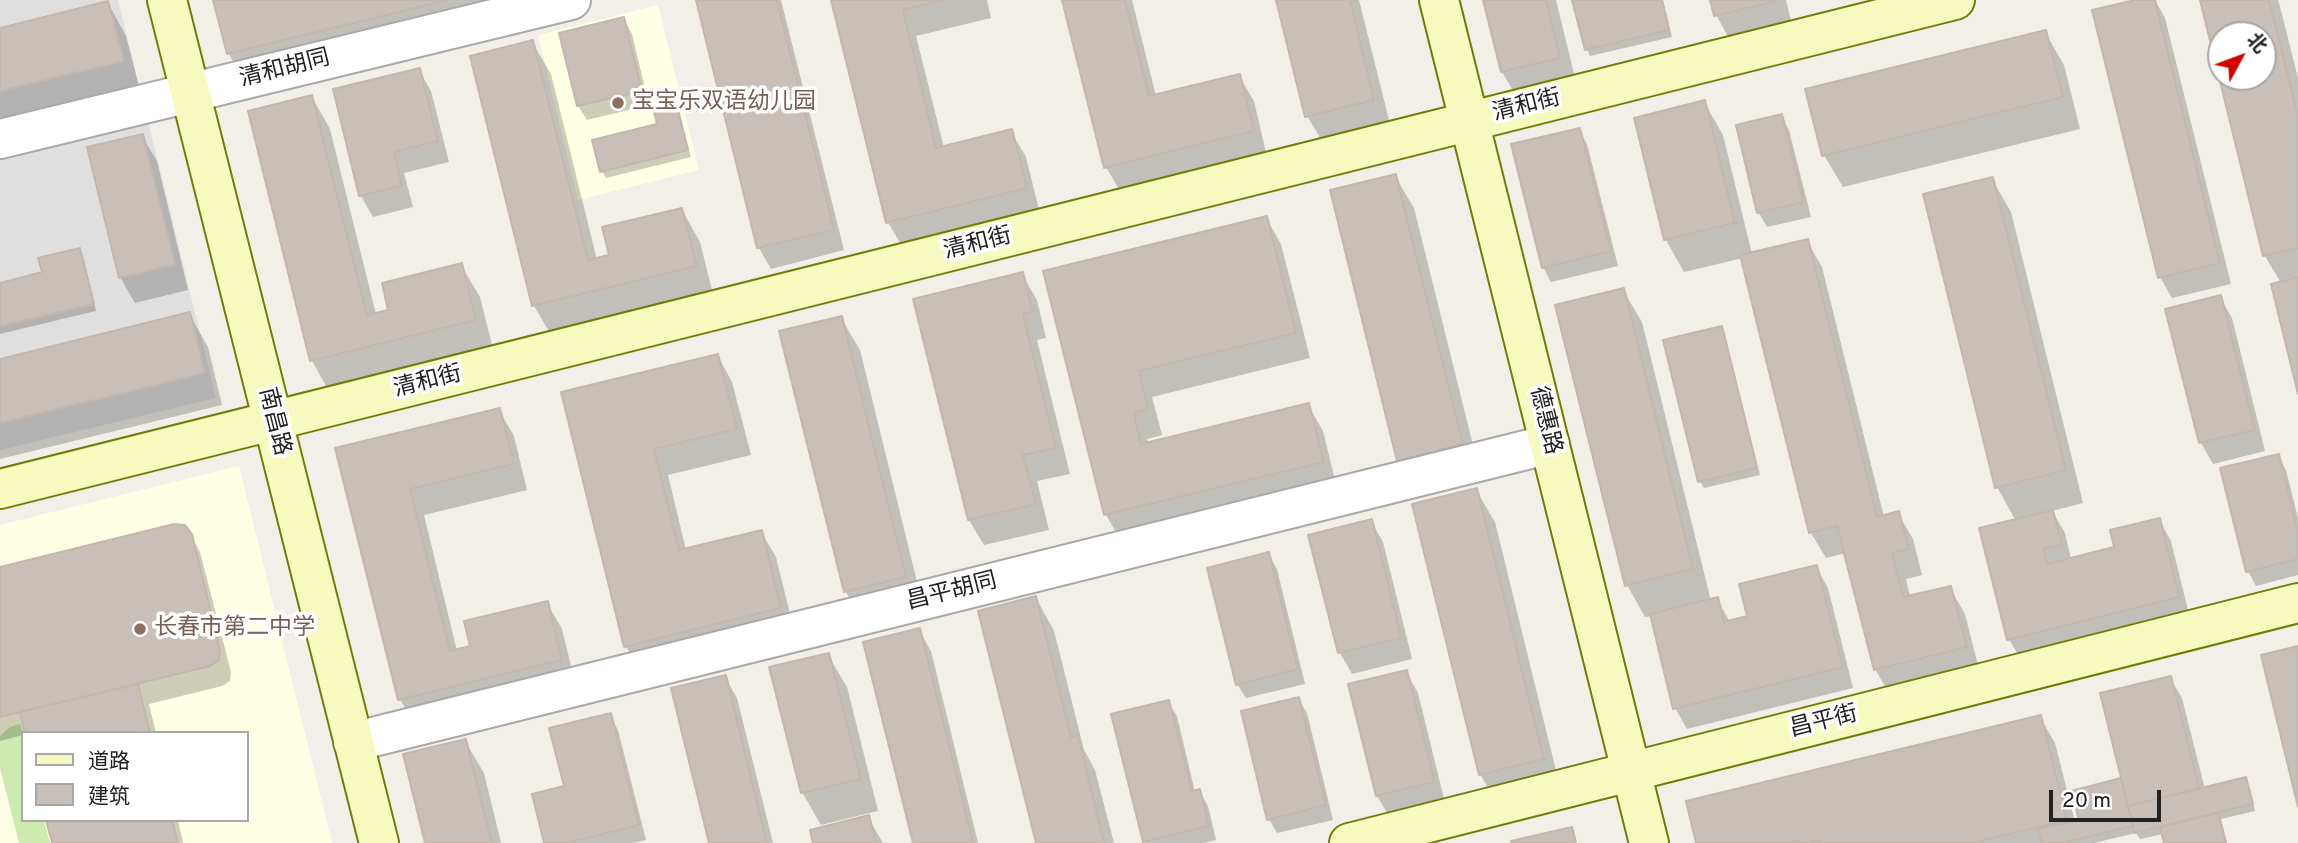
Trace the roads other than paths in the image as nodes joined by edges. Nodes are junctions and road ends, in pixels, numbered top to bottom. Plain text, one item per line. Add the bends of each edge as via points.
1 (167, 0) edge
2 (570, 0) edge
3 (1439, 0) edge
4 (1955, 0) edge
5 (191, 93) junction
6 (1469, 122) junction
7 (0, 139) edge
8 (273, 422) junction
9 (1550, 444) junction
10 (0, 489) edge
11 (2298, 603) edge
12 (353, 743) junction
13 (1631, 772) junction
14 (379, 843) edge
15 (1349, 843) edge
16 (1649, 843) edge

1 - 5 street, 南昌路
2 - 5 street, 清和胡同
3 - 6 street, 德惠路
4 - 6 street, 清和街
5 - 7 street, 清和胡同
5 - 8 street, 南昌路
6 - 8 street, 清和街
6 - 9 street, 德惠路
8 - 10 street, 清和街
8 - 12 street, 南昌路
9 - 12 street, 昌平胡同
9 - 13 street, 德惠路
11 - 13 street, 昌平街
12 - 14 street, 南昌路
13 - 15 street, 昌平街
13 - 16 street, 德惠路

